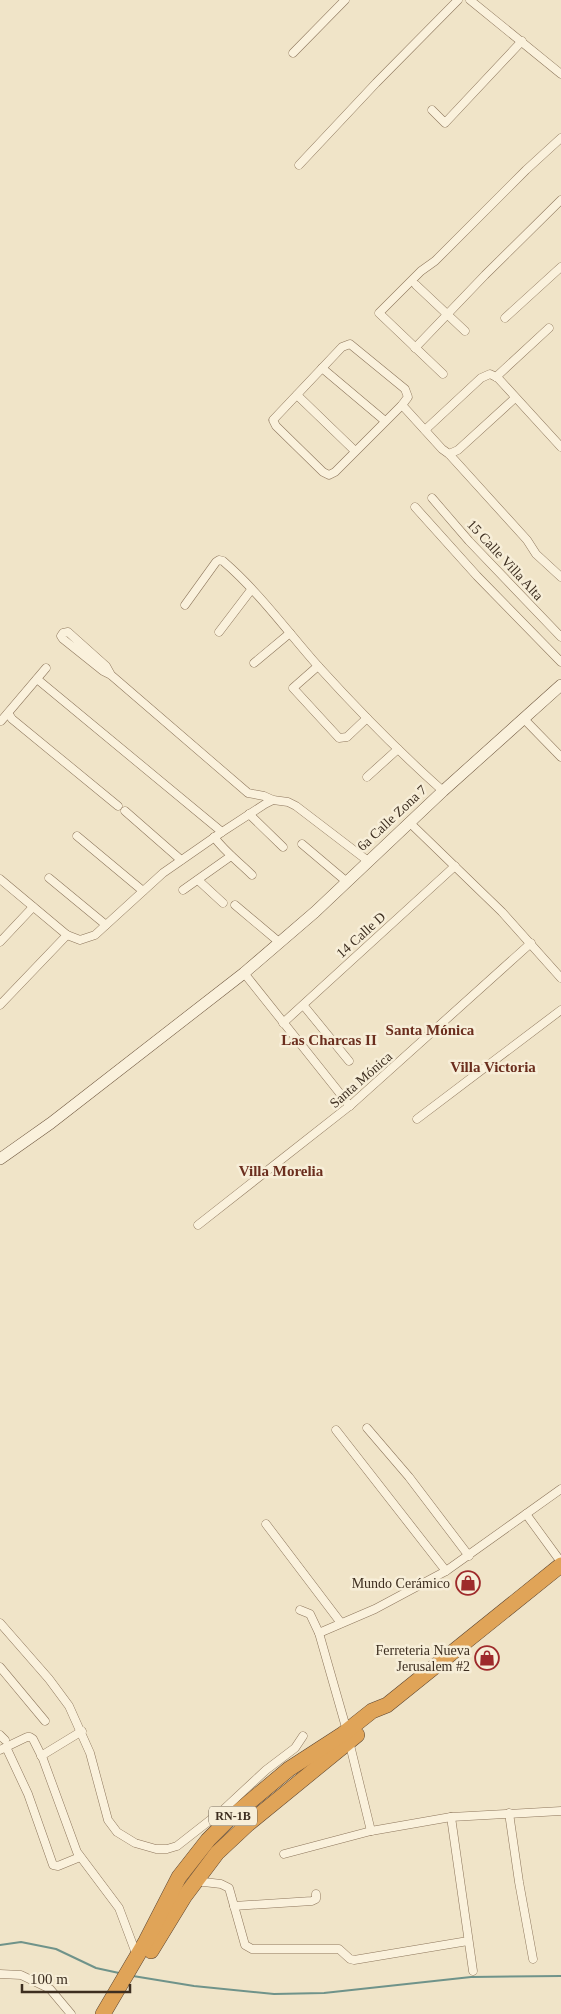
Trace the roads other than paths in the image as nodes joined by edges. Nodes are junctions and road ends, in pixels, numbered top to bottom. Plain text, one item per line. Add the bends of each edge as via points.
1 (345, 0) edge
2 (458, 0) edge
3 (470, 0) edge
4 (522, 41) junction
5 (293, 53) dead end
6 (561, 74) edge
7 (432, 110) dead end
8 (561, 138) edge
9 (298, 165) dead end
10 (561, 200) edge
11 (561, 267) edge
12 (416, 285) dead end
13 (447, 314) junction
14 (505, 318) dead end
15 (549, 328) dead end
16 (465, 331) dead end
17 (415, 348) junction
18 (322, 368) junction
19 (443, 374) dead end
20 (496, 376) junction
21 (297, 395) junction
22 (515, 398) junction
23 (402, 405) junction
24 (385, 421) junction
25 (425, 430) junction
26 (561, 447) edge
27 (355, 451) junction
28 (449, 454) junction
29 (432, 498) dead end
30 (415, 507) dead end
31 (561, 577) edge
32 (251, 590) junction
33 (185, 605) dead end
34 (219, 632) dead end
35 (290, 633) junction
36 (561, 637) edge
37 (561, 662) edge
38 (254, 663) dead end
39 (318, 666) junction
40 (46, 668) dead end
41 (111, 675) junction
42 (37, 679) junction
43 (560, 688) edge
44 (8, 713) junction
45 (367, 718) junction
46 (523, 718) junction
47 (1, 721) edge
48 (398, 749) junction
49 (561, 757) edge
50 (367, 777) dead end
51 (443, 791) junction
52 (273, 800) junction
53 (248, 814) junction
54 (409, 822) junction
55 (222, 832) junction
56 (77, 836) dead end
57 (214, 837) junction
58 (302, 844) dead end
59 (283, 847) dead end
60 (231, 856) junction
61 (181, 860) junction
62 (368, 861) junction
63 (455, 866) junction
64 (252, 875) dead end
65 (0, 878) edge
66 (49, 878) dead end
67 (198, 880) junction
68 (347, 882) junction
69 (183, 890) dead end
70 (143, 891) junction
71 (223, 903) dead end
72 (234, 905) dead end
73 (32, 907) junction
74 (106, 925) junction
75 (67, 935) junction
76 (0, 942) edge
77 (280, 942) junction
78 (531, 943) junction
79 (244, 972) junction
80 (560, 976) edge
81 (0, 1005) edge
82 (304, 1006) junction
83 (561, 1010) edge
84 (283, 1023) junction
85 (349, 1061) dead end
86 (350, 1106) junction
87 (417, 1119) dead end
88 (0, 1159) edge
89 (198, 1225) dead end
90 (368, 1428) dead end
91 (336, 1430) dead end
92 (561, 1488) edge
93 (526, 1514) junction
94 (266, 1524) dead end
95 (469, 1556) junction
96 (561, 1564) edge
97 (446, 1571) junction
98 (300, 1610) dead end
99 (0, 1623) edge
100 (341, 1623) junction
101 (319, 1633) junction
102 (0, 1667) edge
103 (45, 1722) dead end
104 (82, 1731) junction
105 (303, 1736) dead end
106 (348, 1736) junction
107 (3, 1743) edge
108 (301, 1752) junction
109 (41, 1756) junction
110 (561, 1811) edge
111 (509, 1813) junction
112 (451, 1817) junction
113 (371, 1831) junction
114 (284, 1854) dead end
115 (80, 1857) junction
116 (195, 1881) junction
117 (316, 1894) dead end
118 (234, 1906) junction
119 (468, 1941) junction
120 (533, 1959) dead end
121 (132, 1971) junction
122 (473, 1971) dead end
123 (0, 1974) edge
124 (71, 2014) edge
125 (103, 2014) edge
126 (114, 2014) edge

1 - 5 street
2 - 9 street
3 - 4 street
4 - 6 street
4 - 7 street via 445,123
8 - 17 street via 379,313
10 - 13 street
11 - 14 street
12 - 13 street
13 - 16 street
13 - 17 street
15 - 20 street
17 - 19 street
18 - 21 street
18 - 23 street via 345,345 351,345 406,391 408,397
18 - 24 street
20 - 22 street
20 - 25 street via 490,374 482,378
21 - 27 street
21 - 27 street via 274,418 274,423 316,466 331,474
22 - 26 street
22 - 28 street via 458,450
23 - 24 street
23 - 25 street
24 - 27 street
25 - 28 street
28 - 31 street via 536,554
29 - 36 street, 15 Calle Villa Alta
30 - 37 street
32 - 33 street via 219,560
32 - 34 street
32 - 35 street
35 - 38 street
35 - 39 street
39 - 45 street
39 - 45 street via 293,688 339,738 347,737
40 - 42 street
41 - 41 street via 106,666 81,643 68,632 63,633 63,639
41 - 52 street via 248,793
42 - 44 street
42 - 55 street
43 - 46 street, 6a Calle Zona 7
44 - 47 street
44 - 61 street
45 - 48 street
46 - 49 street
46 - 51 street, 6a Calle Zona 7
48 - 50 street
48 - 51 street
51 - 54 street, 6a Calle Zona 7
52 - 53 street
52 - 62 street via 296,806
53 - 55 street
53 - 59 street
54 - 62 street, 6a Calle Zona 7
54 - 63 street
55 - 57 street
56 - 70 street
57 - 60 street
57 - 61 street
58 - 68 street
60 - 64 street
60 - 67 street
61 - 70 street
62 - 68 street, 6a Calle Zona 7
63 - 78 street
63 - 82 street, 14 Calle D
65 - 73 street
66 - 74 street
67 - 69 street
67 - 71 street
68 - 77 street, 6a Calle Zona 7
70 - 74 street
72 - 77 street
73 - 75 street
73 - 76 street
74 - 75 street via 86,939
75 - 81 street
77 - 79 street, 6a Calle Zona 7
78 - 80 street
78 - 86 street, Santa Mónica
79 - 84 street
79 - 88 street, 6a Calle Zona 7
82 - 84 street, 14 Calle D
82 - 85 street
83 - 87 street
84 - 86 street
86 - 89 street, Santa Mónica
90 - 95 street
91 - 97 street
92 - 93 street
93 - 95 street
93 - 96 street
94 - 100 street
95 - 97 street
96 - 106 highway, RN-1B via 384,1707 372,1711
97 - 100 street via 375,1609
98 - 101 street via 310,1614
99 - 104 street via 49,1679
100 - 101 street
101 - 106 street
102 - 103 street
104 - 108 street via 108,1820 126,1838 156,1849 177,1846 266,1770
104 - 109 street
105 - 108 street
106 - 108 highway, RN-1B
106 - 113 street
106 - 116 highway, RN-1B via 230,1840
107 - 109 street via 30,1737
107 - 115 street via 28,1794 53,1865
108 - 121 highway, RN-1B via 277,1779 228,1820 199,1850 179,1877
109 - 115 street
110 - 111 street
111 - 112 street
111 - 120 street
112 - 113 street
112 - 119 street
113 - 114 street
115 - 121 street via 119,1908
116 - 118 street via 228,1886
116 - 121 highway, RN-1B
117 - 118 street via 312,1901
118 - 119 street via 245,1945 252,1949 339,1949 354,1960
119 - 122 street
121 - 125 highway, RN-1B
121 - 126 highway, RN-1B
123 - 124 street via 21,1975 50,1989

